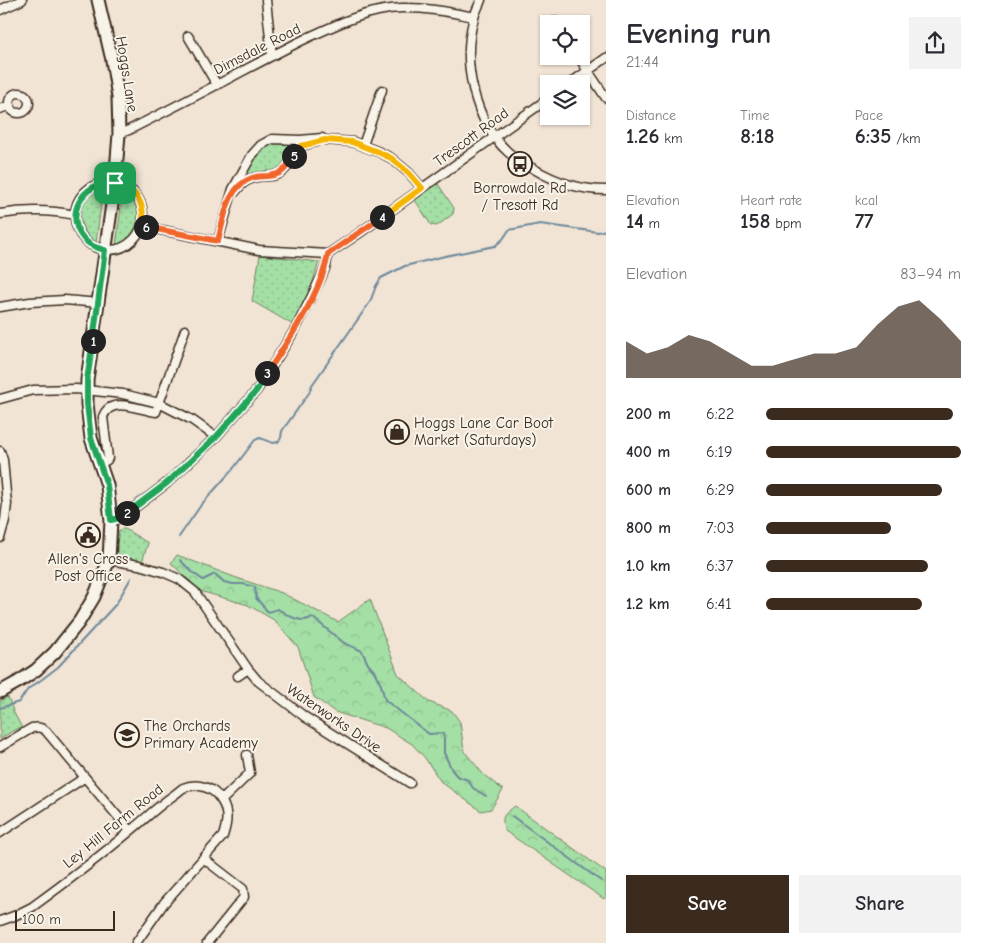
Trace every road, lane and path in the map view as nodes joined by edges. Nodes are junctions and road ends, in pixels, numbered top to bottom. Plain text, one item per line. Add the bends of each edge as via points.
1 (22, 0) edge
2 (98, 0) edge
3 (266, 0) edge
4 (481, 0) edge
5 (0, 10) edge
6 (474, 17) junction
7 (188, 36) dead end
8 (272, 56) junction
9 (606, 58) edge
10 (584, 65) edge
11 (588, 70) junction
12 (581, 75) edge
13 (217, 85) junction
14 (382, 90) dead end
15 (606, 98) edge
16 (540, 104) edge
17 (10, 105) dead end
18 (0, 109) edge
19 (119, 134) junction
20 (494, 137) junction
21 (325, 140) junction
22 (363, 145) junction
23 (115, 183) junction
24 (422, 188) junction
25 (606, 190) edge
26 (230, 197) junction
27 (0, 214) edge
28 (75, 215) junction
29 (142, 226) junction
30 (218, 241) junction
31 (105, 250) junction
32 (328, 254) junction
33 (99, 303) junction
34 (0, 307) edge
35 (185, 330) dead end
36 (86, 390) junction
37 (0, 399) edge
38 (159, 403) junction
39 (216, 437) junction
40 (0, 451) edge
41 (100, 464) junction
42 (111, 520) junction
43 (0, 538) edge
44 (109, 560) junction
45 (248, 669) junction
46 (238, 676) dead end
47 (0, 692) edge
48 (0, 747) edge
49 (247, 755) dead end
50 (84, 778) junction
51 (410, 783) dead end
52 (222, 800) junction
53 (130, 831) junction
54 (0, 834) edge
55 (203, 858) junction
56 (0, 921) edge
57 (136, 943) edge
58 (207, 943) edge

1 - 5 street
2 - 19 street, Hoggs Lane via 118,97
3 - 8 street
4 - 6 street
6 - 8 street, Dimsdale Road via 426,9 377,12 333,26
6 - 20 street via 469,53 473,92
7 - 13 street
8 - 13 street, Dimsdale Road
9 - 11 street
10 - 11 street
11 - 12 street
11 - 15 street
13 - 19 street, Dimsdale Road
14 - 22 street
16 - 20 street, Trescott Road
17 - 18 street
19 - 23 street, Hoggs Lane
20 - 24 street, Trescott Road
20 - 25 street via 509,153 548,177 578,187
21 - 22 street
21 - 26 street via 301,146 280,174 251,178
21 - 26 street via 272,139 261,145
22 - 24 street via 391,158
23 - 28 street via 100,184 88,190 80,198
23 - 29 street via 130,189 139,199 143,211
23 - 31 street, Hoggs Lane
24 - 32 street, Trescott Road
26 - 30 street
27 - 28 street via 41,210
28 - 31 street via 83,238
29 - 30 street
29 - 31 street via 131,243
30 - 32 street via 259,250
31 - 33 street, Hoggs Lane
32 - 39 street via 322,278 296,328 257,390
33 - 34 street via 38,301
33 - 36 street, Hoggs Lane
35 - 38 street
36 - 37 street via 33,390
36 - 38 street via 123,394
36 - 41 street, Hoggs Lane via 91,438
38 - 39 street
38 - 41 street via 156,412 120,405 111,406 104,412 108,458
39 - 42 street via 167,483 120,518
40 - 43 street via 7,504
41 - 42 street, Hoggs Lane via 107,485
42 - 44 street, Hoggs Lane
44 - 45 street, Waterworks Drive via 139,565 179,579 195,592
44 - 47 street, Hoggs Lane via 94,597 55,652 36,670
45 - 46 street
45 - 51 street, Waterworks Drive via 258,682 305,717
48 - 50 street via 32,728 42,728
49 - 52 street via 250,772
50 - 53 street
50 - 54 street
52 - 53 street, Ley Hill Farm Road via 206,787 184,788
52 - 55 street via 227,823 223,836
53 - 56 street, Ley Hill Farm Road via 32,907
55 - 57 street via 164,903
55 - 58 street via 243,889 244,897

